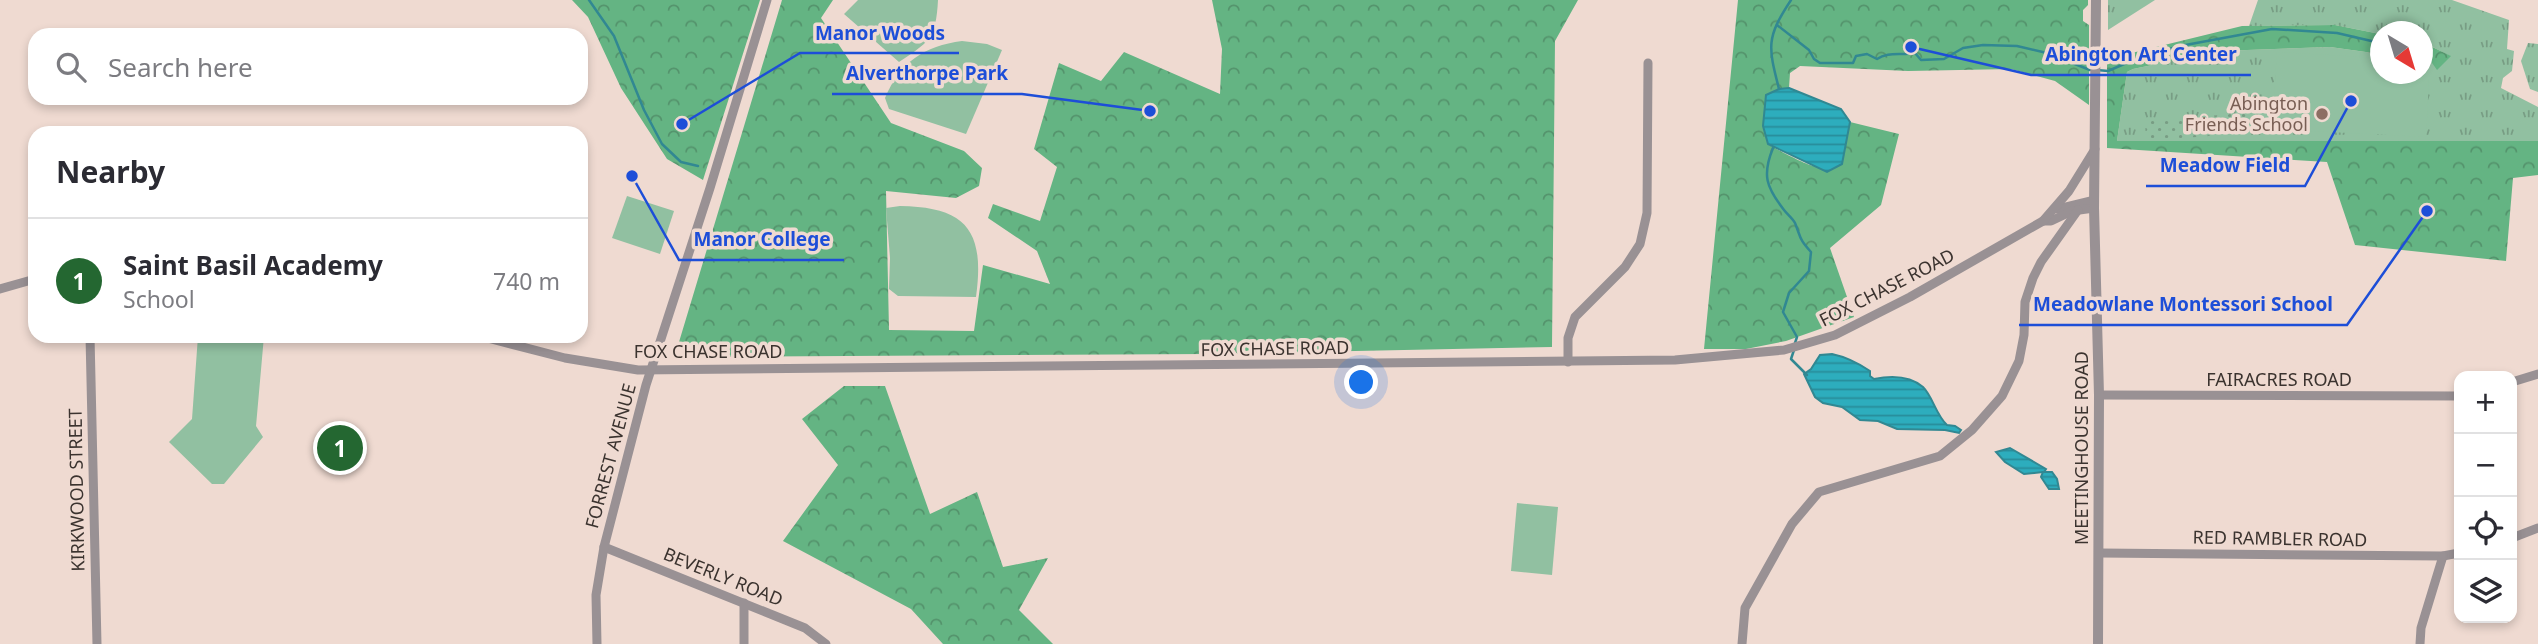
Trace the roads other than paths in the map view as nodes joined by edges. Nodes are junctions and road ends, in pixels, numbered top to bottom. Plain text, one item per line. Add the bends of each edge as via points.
1 (767, 0) edge
2 (2095, 0) edge
3 (1648, 63) dead end
4 (2095, 148) junction
5 (2094, 204) junction
6 (2078, 210) junction
7 (2053, 211) junction
8 (2043, 221) junction
9 (28, 281) edge
10 (0, 289) edge
11 (90, 343) edge
12 (507, 343) edge
13 (1568, 362) junction
14 (651, 368) junction
15 (2538, 374) edge
16 (2517, 380) edge
17 (2099, 395) junction
18 (2454, 396) edge
19 (2538, 528) edge
20 (2517, 536) edge
21 (604, 547) junction
22 (2100, 553) junction
23 (2454, 553) edge
24 (2443, 556) junction
25 (744, 603) junction
26 (97, 644) edge
27 (597, 644) edge
28 (744, 644) edge
29 (826, 644) edge
30 (1742, 644) edge
31 (2098, 644) edge
32 (2420, 644) edge

1 - 14 street, FORREST AVENUE
2 - 4 street, MEETINGHOUSE ROAD
3 - 13 street via 1647,213 1640,244 1625,267 1575,317 1568,338
4 - 5 street, MEETINGHOUSE ROAD
4 - 7 street, FOX CHASE ROAD
5 - 6 street, FOX CHASE ROAD
5 - 7 street, FOX CHASE ROAD via 2066,205
5 - 17 street, MEETINGHOUSE ROAD
6 - 8 street, FOX CHASE ROAD
6 - 30 street via 2033,278 2025,302 2019,361 2002,396 1972,430 1940,456 1819,492 1793,524 1745,608
7 - 8 street, FOX CHASE ROAD
8 - 13 street, FOX CHASE ROAD via 1835,335 1784,350 1701,359
9 - 10 street
11 - 26 street, KIRKWOOD STREET
12 - 14 street, FOX CHASE ROAD via 565,358
13 - 14 street, FOX CHASE ROAD
14 - 21 street, FORREST AVENUE
15 - 16 street
17 - 18 street, FAIRACRES ROAD
17 - 22 street, MEETINGHOUSE ROAD
19 - 20 street
21 - 25 street, BEVERLY ROAD
21 - 27 street, FORREST AVENUE via 596,595
22 - 24 street, RED RAMBLER ROAD
22 - 31 street, MEETINGHOUSE ROAD
23 - 24 street, RED RAMBLER ROAD
24 - 32 street
25 - 28 street
25 - 29 street, BEVERLY ROAD via 806,628

